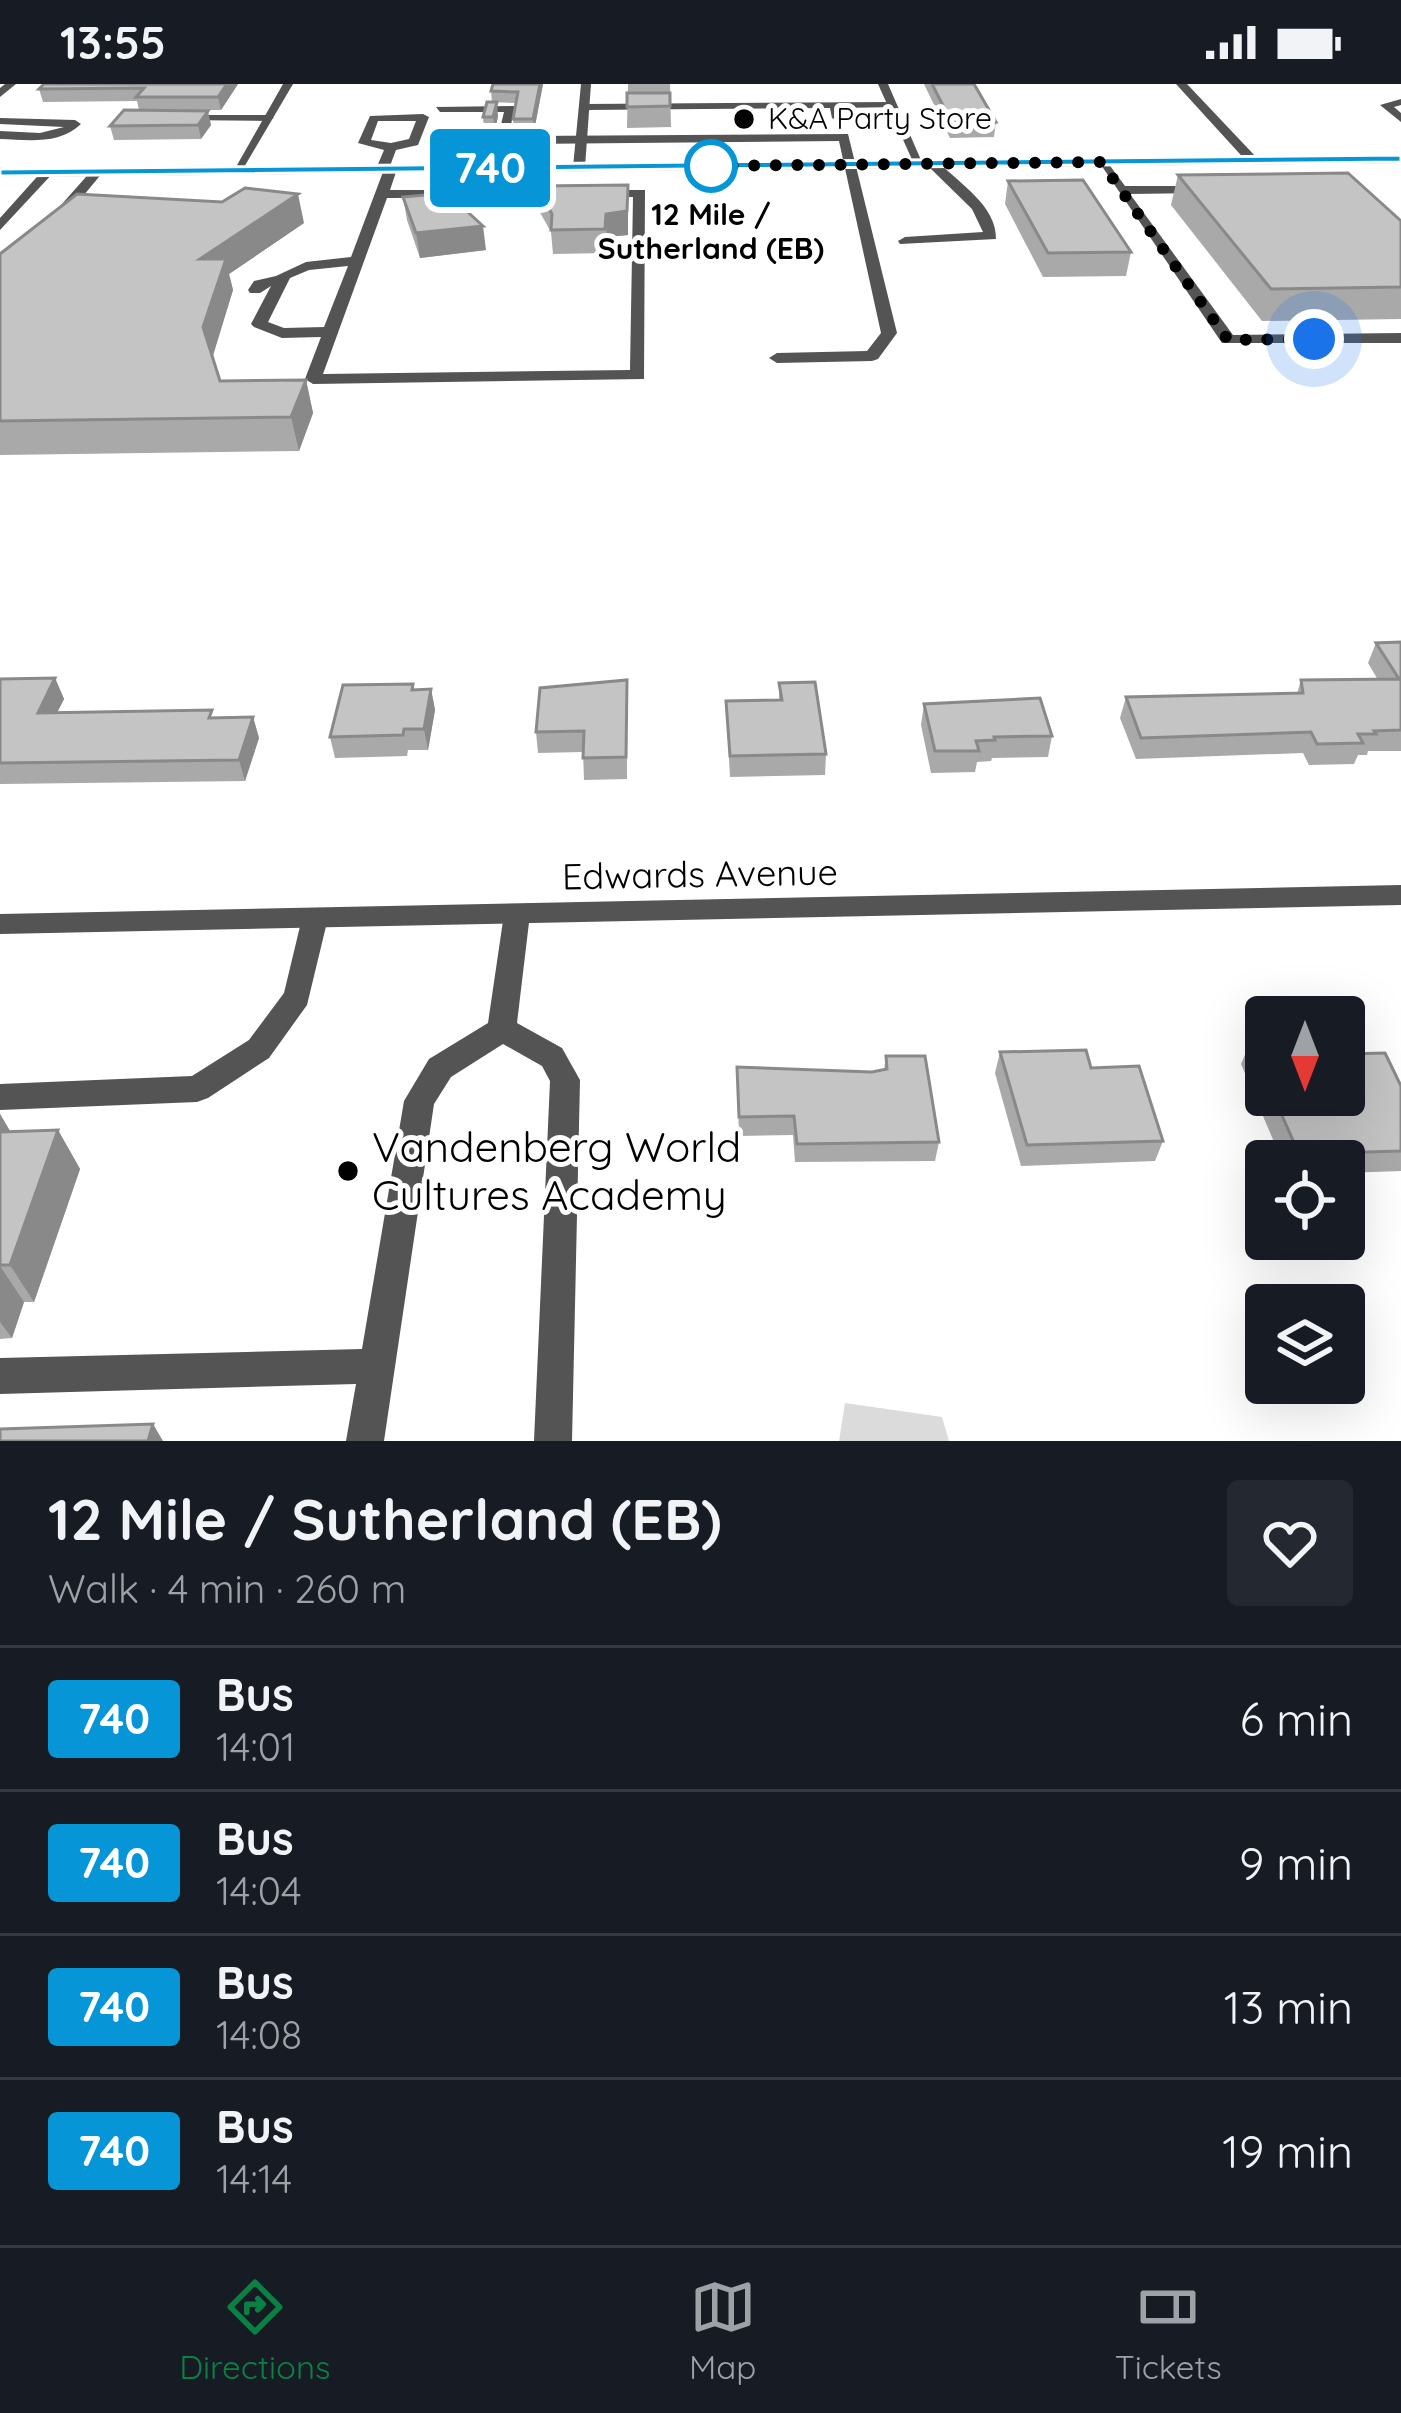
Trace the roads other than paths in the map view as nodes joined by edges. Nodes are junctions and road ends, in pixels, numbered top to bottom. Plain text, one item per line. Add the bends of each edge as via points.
1 (11, 84) edge
2 (289, 84) edge
3 (586, 84) edge
4 (884, 84) edge
5 (1181, 84) edge
6 (0, 94) edge
7 (1401, 102) edge
8 (835, 105) junction
9 (892, 105) junction
10 (585, 107) junction
11 (440, 109) dead end
12 (163, 118) edge
13 (268, 118) junction
14 (1401, 119) edge
15 (0, 122) edge
16 (0, 135) edge
17 (844, 137) junction
18 (503, 140) junction
19 (526, 140) edge
20 (582, 140) junction
21 (430, 141) dead end
22 (391, 146) junction
23 (1401, 159) edge
24 (1253, 161) junction
25 (1101, 162) junction
26 (926, 164) junction
27 (849, 165) junction
28 (579, 167) junction
29 (623, 167) junction
30 (497, 168) junction
31 (387, 169) junction
32 (236, 171) junction
33 (0, 172) edge
34 (48, 172) junction
35 (97, 172) junction
36 (1224, 189) edge
37 (1121, 190) junction
38 (620, 193) junction
39 (382, 194) junction
40 (53, 222) edge
41 (0, 226) edge
42 (905, 241) dead end
43 (357, 261) junction
44 (282, 279) junction
45 (255, 290) dead end
46 (242, 314) dead end
47 (262, 319) junction
48 (331, 332) junction
49 (1401, 338) edge
50 (777, 358) dead end
51 (1401, 895) edge
52 (517, 914) junction
53 (315, 918) junction
54 (0, 924) edge
55 (502, 1029) junction
56 (0, 1097) edge
57 (377, 1366) junction
58 (0, 1376) edge
59 (365, 1441) edge
60 (553, 1441) edge

1 - 6 street
2 - 13 street
3 - 10 street
4 - 9 street
5 - 24 street
7 - 14 street via 1386,105
8 - 9 street
8 - 10 street
8 - 17 street
9 - 26 street
10 - 20 street
11 - 18 street via 511,108
12 - 13 street
13 - 32 street
15 - 16 street via 75,124 55,135
17 - 20 street
17 - 27 street
18 - 21 street
18 - 30 street
19 - 20 street
20 - 28 street
22 - 22 street via 414,142 423,117 374,118 364,143
22 - 31 street
23 - 24 main road
24 - 25 main road
25 - 26 main road
25 - 37 street
26 - 27 main road
26 - 42 street via 976,206 991,236
27 - 29 main road
27 - 50 street via 889,332 872,356
28 - 29 main road
28 - 30 main road
29 - 38 street
30 - 31 main road
31 - 32 main road
31 - 39 street
32 - 35 main road
33 - 34 main road
34 - 35 main road
34 - 41 street
35 - 40 street
36 - 37 street
37 - 49 street via 1228,340
38 - 39 street
38 - 48 street via 640,193 638,375 313,379
39 - 43 street
43 - 44 street via 306,266
43 - 48 street
44 - 45 street
44 - 47 street
46 - 47 street
47 - 48 street via 282,333
51 - 52 street, Edwards Avenue
52 - 53 street, Edwards Avenue
52 - 55 street
53 - 54 street, Edwards Avenue
53 - 56 street via 296,997 259,1049 197,1089
55 - 57 street via 440,1068 419,1101
55 - 60 street via 552,1057 565,1080
57 - 58 street
57 - 59 street

